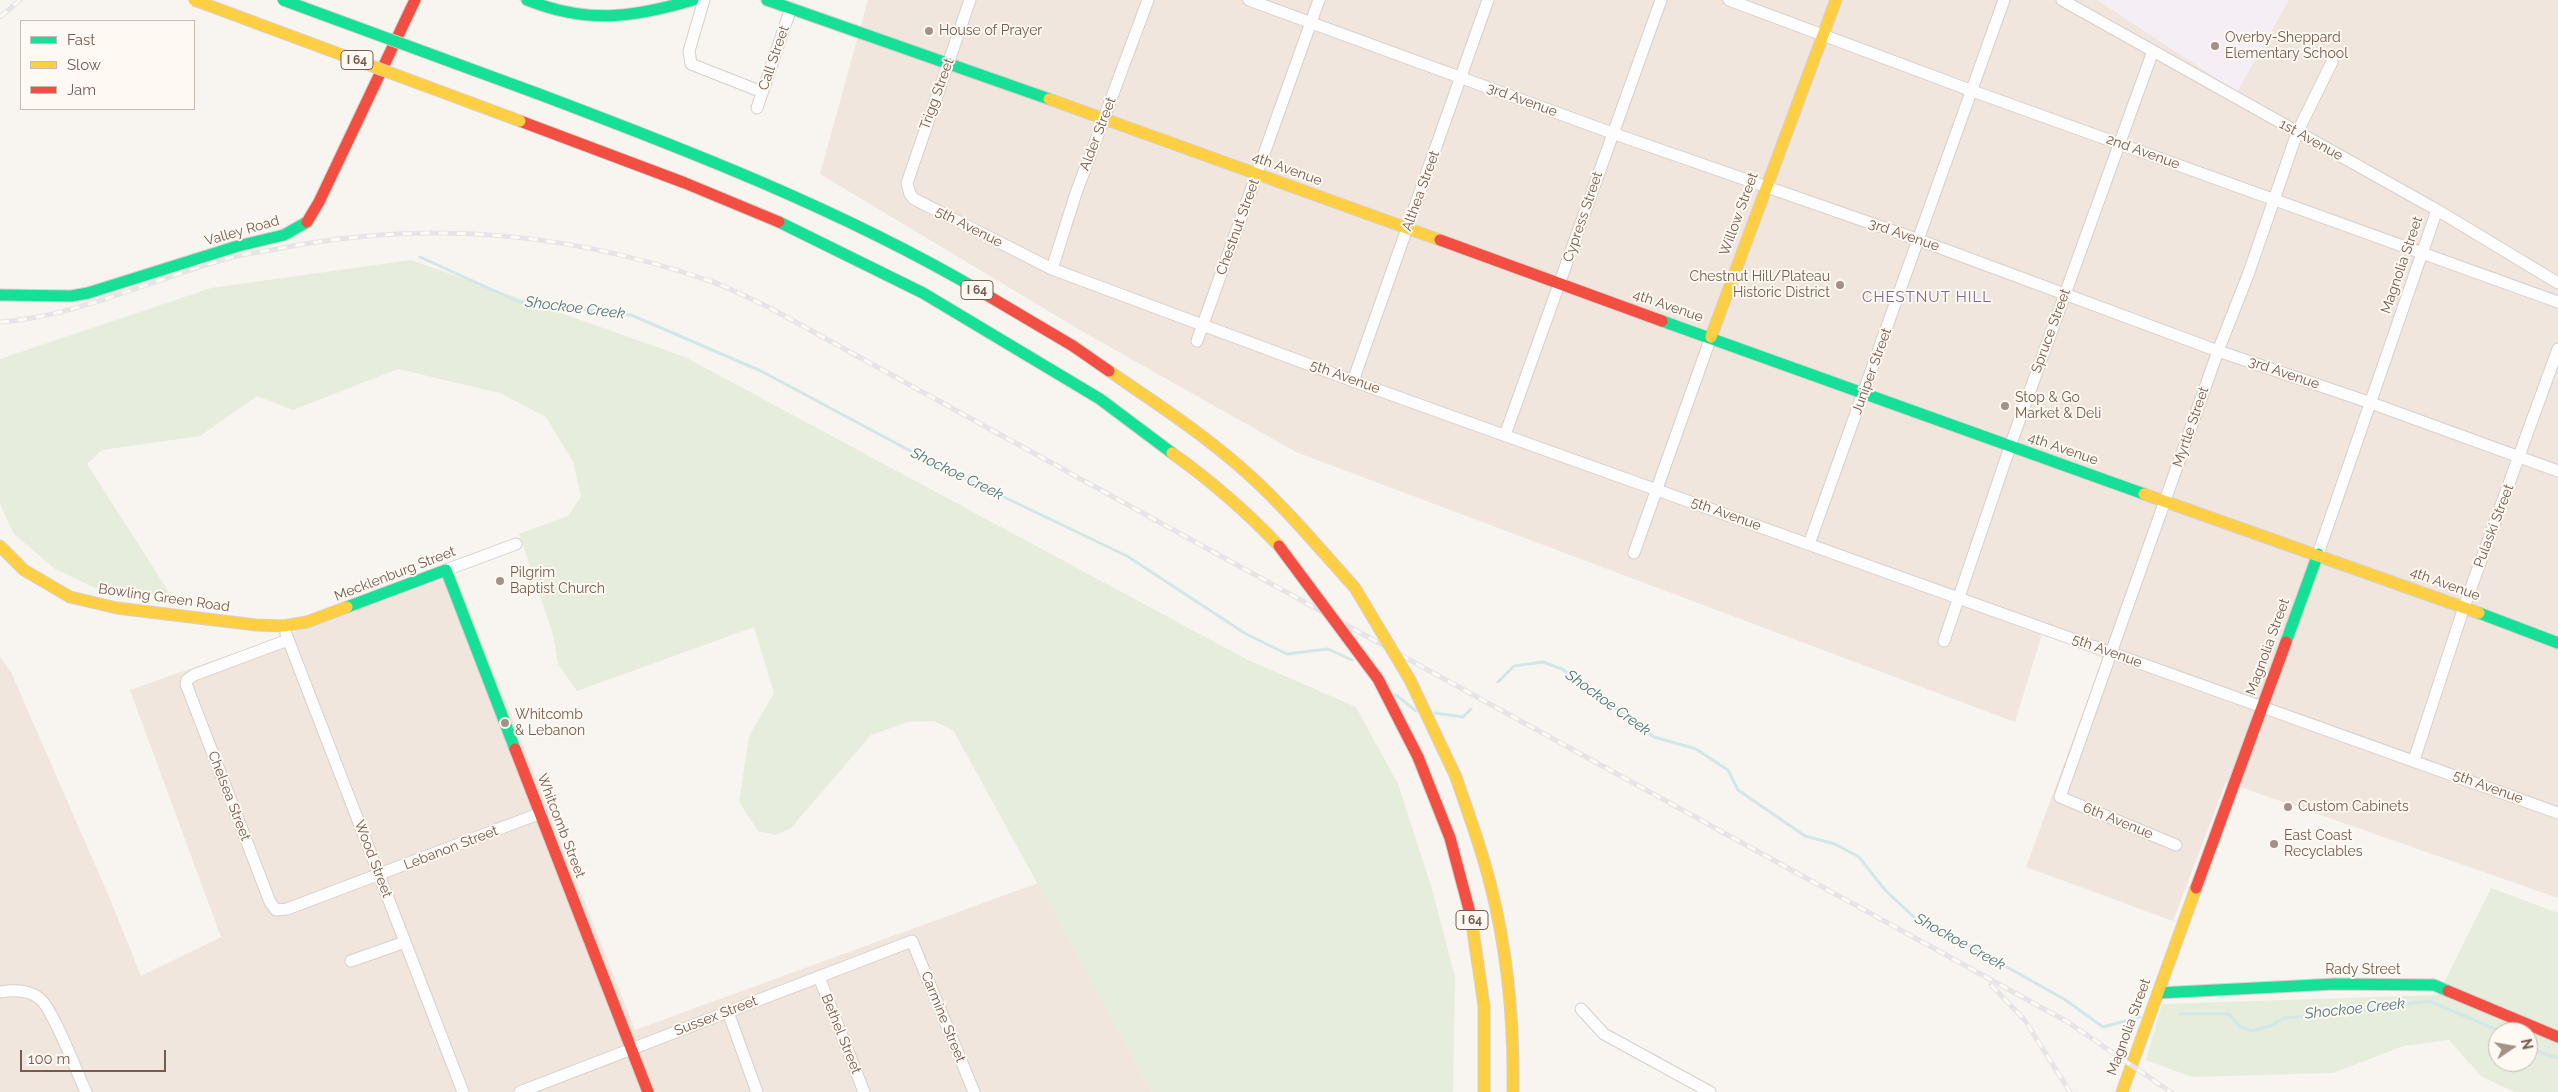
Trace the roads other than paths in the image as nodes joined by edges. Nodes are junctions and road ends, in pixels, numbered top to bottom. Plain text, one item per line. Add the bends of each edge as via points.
1 (194, 0) edge
2 (283, 0) edge
3 (415, 0) edge
4 (693, 0) edge
5 (704, 0) edge
6 (767, 0) edge
7 (970, 0) edge
8 (1148, 0) edge
9 (1249, 0) edge
10 (1319, 0) edge
11 (1488, 0) edge
12 (1661, 0) edge
13 (1729, 0) edge
14 (1836, 0) edge
15 (2004, 0) edge
16 (2062, 0) edge
17 (530, 1) edge
18 (791, 8) junction
19 (1311, 22) junction
20 (1823, 35) junction
21 (2153, 51) junction
22 (2332, 62) dead end
23 (948, 63) junction
24 (1462, 78) junction
25 (1970, 90) junction
26 (762, 92) junction
27 (757, 108) dead end
28 (1104, 118) junction
29 (1612, 133) junction
30 (2298, 133) junction
31 (2118, 142) junction
32 (1257, 174) junction
33 (1765, 186) junction
34 (907, 189) joint
35 (2274, 199) junction
36 (2437, 210) junction
37 (1408, 228) junction
38 (1919, 240) junction
39 (2422, 253) junction
40 (1052, 269) junction
41 (1560, 283) junction
42 (2558, 283) edge
43 (2065, 293) junction
44 (0, 295) edge
45 (2558, 302) edge
46 (1202, 325) junction
47 (1711, 337) junction
48 (1197, 341) dead end
49 (2558, 349) edge
50 (2218, 351) junction
51 (1353, 381) junction
52 (1863, 393) junction
53 (2370, 403) junction
54 (1505, 434) junction
55 (2010, 446) junction
56 (2520, 456) junction
57 (2558, 471) edge
58 (1657, 490) junction
59 (2165, 501) junction
60 (516, 544) dead end
61 (1809, 544) junction
62 (0, 546) edge
63 (1634, 553) dead end
64 (2318, 554) junction
65 (446, 570) junction
66 (1959, 598) junction
67 (2464, 606) junction
68 (282, 626) junction
69 (288, 640) junction
70 (1944, 641) dead end
71 (2558, 643) edge
72 (2111, 653) junction
73 (2262, 708) junction
74 (2414, 760) junction
75 (2060, 797) joint
76 (2558, 813) edge
77 (541, 814) junction
78 (2176, 845) dead end
79 (379, 875) junction
80 (276, 910) joint
81 (912, 941) joint
82 (405, 942) junction
83 (351, 961) dead end
84 (819, 977) junction
85 (0, 992) edge
86 (2158, 993) junction
87 (1581, 1009) dead end
88 (728, 1012) junction
89 (2558, 1037) edge
90 (631, 1048) junction
91 (86, 1092) edge
92 (463, 1092) edge
93 (520, 1092) edge
94 (648, 1092) edge
95 (757, 1092) edge
96 (864, 1092) edge
97 (974, 1092) edge
98 (1484, 1092) edge
99 (1513, 1092) edge
100 (1710, 1092) edge
101 (2122, 1092) edge

1 - 98 main road, I 64, bridge via 684,183 792,227 923,293 1100,399 1215,484 1279,546 1378,679 1418,757 1453,848 1472,918 1484,1016
2 - 99 main road, I 64, bridge via 637,131 848,222 956,277 1073,346 1169,412 1247,473 1354,588 1394,647 1439,735 1484,858 1498,918 1510,990
3 - 44 main road, Valley Road via 319,202 305,224 284,235 238,246 88,293 70,296
4 - 17 main road via 636,16 612,19 566,14
5 - 26 street via 689,60 694,67
6 - 18 main road, 4th Avenue
7 - 23 street, Trigg Street
8 - 28 street, Alder Street
9 - 19 street, 3rd Avenue
10 - 19 street, Chestnut Street
11 - 24 street, Althea Street
12 - 29 street, Cypress Street
13 - 20 street, 2nd Avenue
14 - 20 main road, Willow Street
15 - 25 street, Juniper Street
16 - 21 street, 1st Avenue
18 - 23 main road, 4th Avenue
18 - 26 street, Call Street
19 - 24 street, 3rd Avenue
19 - 32 street, Chestnut Street
20 - 25 street, 2nd Avenue
20 - 33 main road, Willow Street
21 - 30 street, 1st Avenue
21 - 31 street, Spruce Street
22 - 30 street, Myrtle Street
23 - 28 main road, 4th Avenue
23 - 34 street, Trigg Street via 906,182
24 - 29 street, 3rd Avenue
24 - 37 street, Althea Street
25 - 31 street, 2nd Avenue
25 - 38 street, Juniper Street
26 - 27 street, Call Street
28 - 32 main road, 4th Avenue
28 - 40 street, Alder Street
29 - 33 street, 3rd Avenue
29 - 41 street, Cypress Street
30 - 35 street, Myrtle Street
30 - 36 street, 1st Avenue
31 - 35 street, 2nd Avenue
31 - 43 street, Spruce Street
32 - 37 main road, 4th Avenue
32 - 46 street, Chestnut Street
33 - 38 street, 3rd Avenue
33 - 47 main road, Willow Street
34 - 40 street, 5th Avenue via 914,199
35 - 39 street, 2nd Avenue
35 - 50 street, Myrtle Street
36 - 39 street, Magnolia Street
36 - 42 street, 1st Avenue
37 - 41 main road, 4th Avenue
37 - 51 street, Althea Street
38 - 43 street, 3rd Avenue
38 - 52 street, Juniper Street
39 - 45 street, 2nd Avenue
39 - 53 street, Magnolia Street
40 - 46 street, 5th Avenue
41 - 47 main road, 4th Avenue
41 - 54 street, Cypress Street
43 - 50 street, 3rd Avenue
43 - 55 street, Spruce Street
46 - 48 street, Chestnut Street
46 - 51 street, 5th Avenue
47 - 52 main road, 4th Avenue
47 - 58 street, Willow Street
49 - 56 street, Pulaski Street
50 - 53 street, 3rd Avenue
50 - 59 street, Myrtle Street
51 - 54 street, 5th Avenue
52 - 55 main road, 4th Avenue
52 - 61 street, Juniper Street
53 - 56 street, 3rd Avenue
53 - 64 street, Magnolia Street
54 - 58 street, 5th Avenue
55 - 59 main road, 4th Avenue
55 - 66 street, Spruce Street
56 - 57 street, 3rd Avenue
56 - 67 street, Pulaski Street
58 - 61 street, 5th Avenue
58 - 63 street, Willow Street
59 - 64 main road, 4th Avenue
59 - 72 street, Myrtle Street
60 - 65 street, Mecklenburg Street
61 - 66 street, 5th Avenue
62 - 68 main road, Bowling Green Road via 40,581 70,597 94,604
64 - 67 main road, 4th Avenue
64 - 73 main road, Magnolia Street
65 - 68 main road, Mecklenburg Street via 317,619
65 - 77 main road, Whitcomb Street
66 - 70 street, Spruce Street
66 - 72 street, 5th Avenue
67 - 71 main road, 4th Avenue
67 - 74 street, Pulaski Street
68 - 69 street, Wood Street
69 - 79 street, Wood Street
69 - 80 street, Chelsea Street via 187,680 194,707 270,902
72 - 73 street, 5th Avenue
72 - 75 street, Myrtle Street
73 - 74 street, 5th Avenue
73 - 86 main road, Magnolia Street
74 - 76 street, 5th Avenue
75 - 78 street, 6th Avenue
77 - 79 street, Lebanon Street
77 - 90 main road, Whitcomb Street
79 - 80 street, Lebanon Street via 287,909
79 - 82 street, Wood Street
81 - 84 street, Sussex Street
81 - 97 street, Carmine Street
82 - 83 street
82 - 92 street, Wood Street
84 - 88 street, Sussex Street
84 - 96 street, Bethel Street
85 - 91 street via 32,993 42,1000
86 - 89 main road, Rady Street via 2335,984 2434,985
86 - 101 main road, Magnolia Street
87 - 100 street via 1604,1034
88 - 90 street, Sussex Street
88 - 95 street
90 - 93 street, Sussex Street
90 - 94 main road, Whitcomb Street

